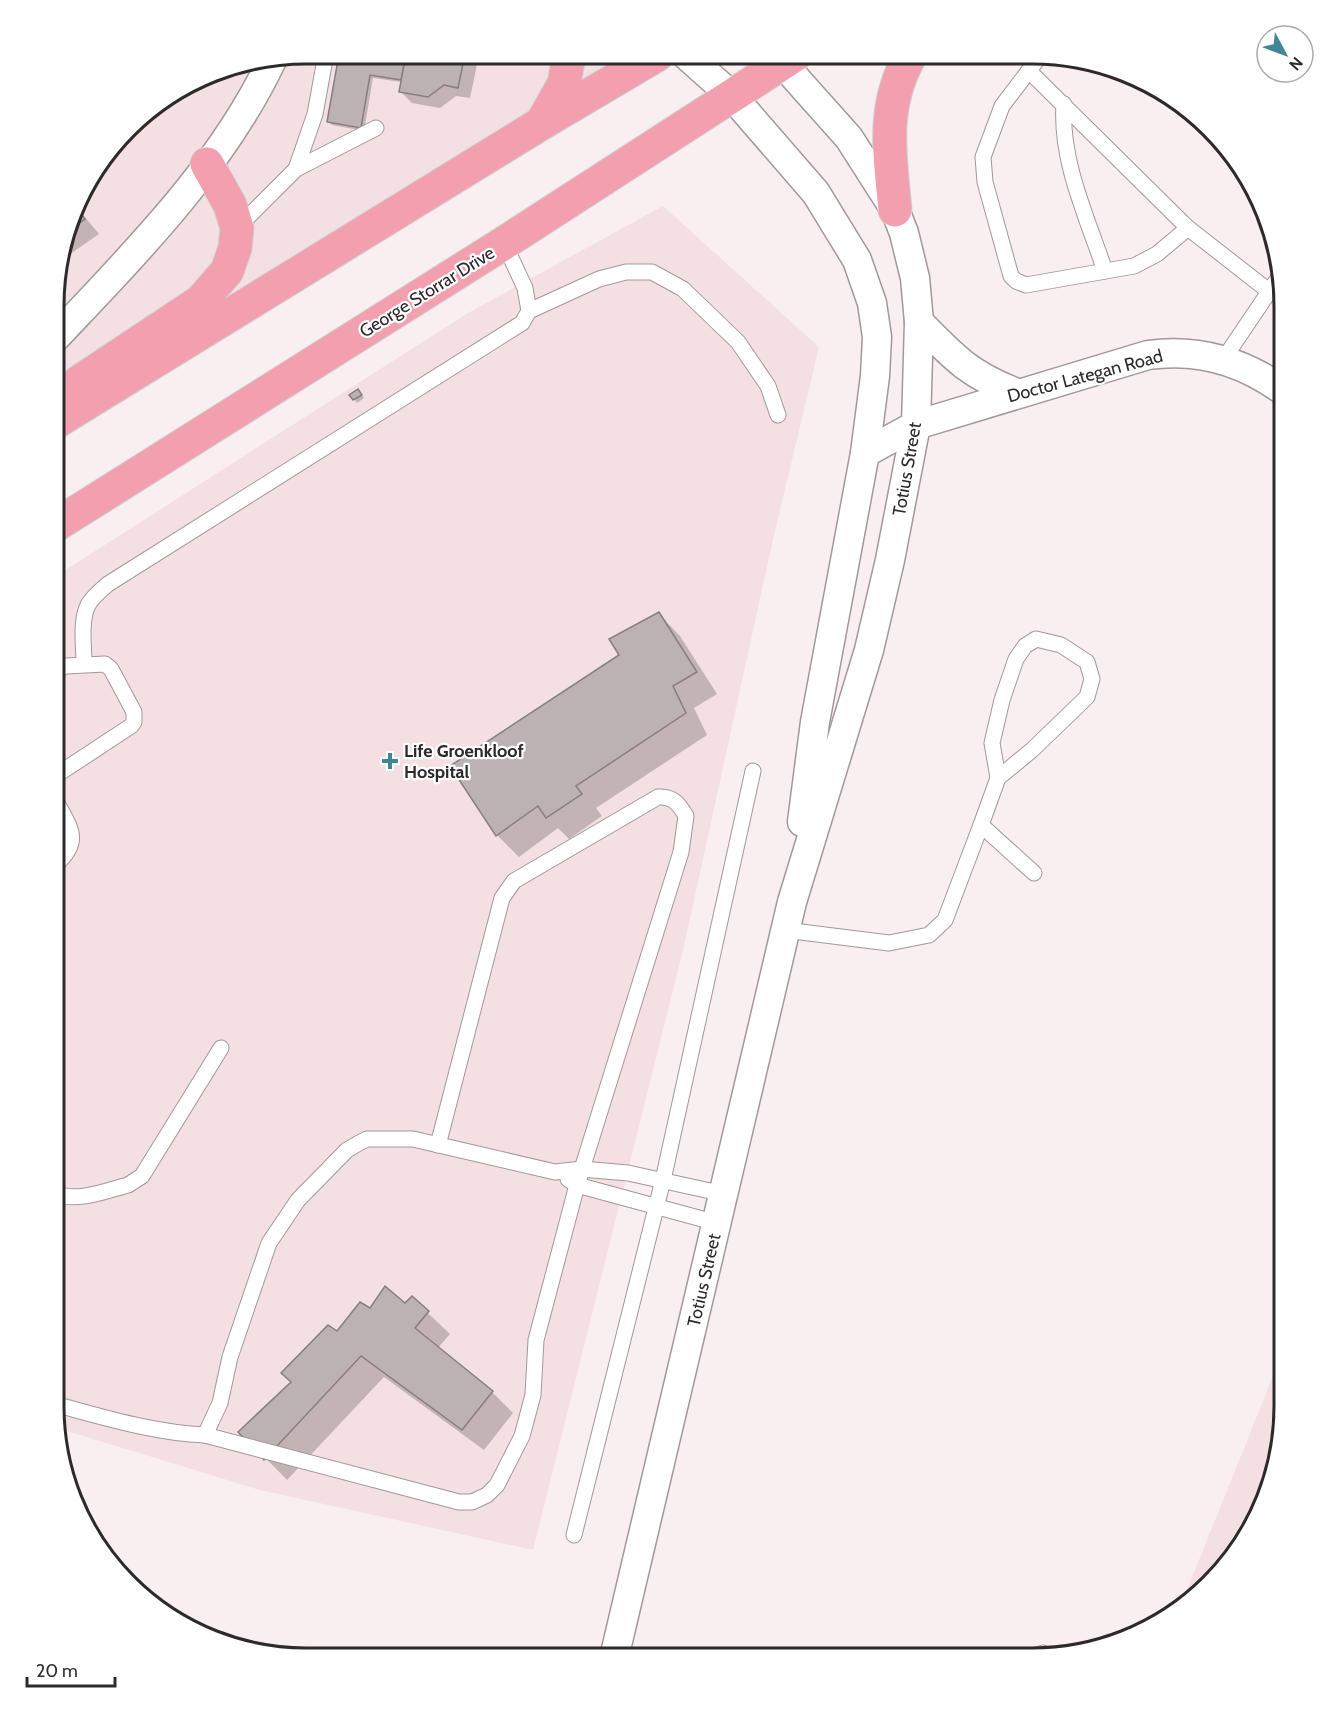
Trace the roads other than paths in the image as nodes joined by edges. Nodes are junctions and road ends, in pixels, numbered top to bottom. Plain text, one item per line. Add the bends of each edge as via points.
1 (324, 64) edge
2 (569, 64) edge
3 (642, 64) edge
4 (696, 64) edge
5 (776, 64) edge
6 (789, 64) edge
7 (906, 64) edge
8 (1034, 64) edge
9 (268, 68) edge
10 (1029, 71) junction
11 (732, 96) junction
12 (1064, 104) junction
13 (542, 123) junction
14 (376, 128) dead end
15 (207, 164) junction
16 (296, 169) junction
17 (895, 210) junction
18 (237, 228) junction
19 (1188, 228) junction
20 (504, 243) junction
21 (1105, 271) junction
22 (1273, 286) edge
23 (1270, 292) junction
24 (529, 311) junction
25 (919, 322) junction
26 (64, 328) edge
27 (1223, 360) junction
28 (875, 376) junction
29 (1274, 385) edge
30 (1017, 393) junction
31 (64, 402) edge
32 (778, 415) dead end
33 (64, 417) edge
34 (915, 425) junction
35 (865, 453) junction
36 (64, 520) edge
37 (84, 664) junction
38 (64, 667) edge
39 (64, 770) edge
40 (753, 771) dead end
41 (998, 778) junction
42 (64, 818) edge
43 (981, 825) junction
44 (64, 855) edge
45 (1034, 873) dead end
46 (792, 902) junction
47 (785, 930) junction
48 (221, 1048) dead end
49 (438, 1145) junction
50 (582, 1169) junction
51 (555, 1172) junction
52 (663, 1180) junction
53 (577, 1185) junction
54 (724, 1194) junction
55 (64, 1196) edge
56 (655, 1207) junction
57 (717, 1223) junction
58 (64, 1407) edge
59 (205, 1435) junction
60 (574, 1535) dead end
61 (616, 1648) edge

1 - 16 lane via 315,114
2 - 13 main road via 564,84
3 - 13 main road
4 - 11 street, Totius Street
5 - 11 main road, George Storrar Drive
6 - 17 street, Totius Street via 849,138
7 - 17 main road via 890,107
8 - 10 lane
9 - 15 street via 248,108
10 - 12 lane
10 - 21 lane via 1002,106 983,157 985,182 1011,276 1026,285
11 - 20 main road, George Storrar Drive
11 - 28 street, Totius Street via 816,193 857,260 872,303 877,337
12 - 19 lane
12 - 21 lane via 1064,131 1072,175
13 - 33 main road
14 - 16 lane
15 - 18 main road via 230,205
15 - 26 street via 152,234
16 - 18 lane
17 - 25 street, Totius Street via 911,261
18 - 31 main road via 231,260 216,286 201,301 79,382
19 - 21 lane via 1146,261
19 - 23 lane
20 - 24 lane via 525,288
20 - 36 main road, George Storrar Drive
22 - 23 lane
23 - 27 lane
24 - 32 lane via 599,279 626,272 652,272 683,289 738,342 768,386
24 - 37 lane via 522,323 495,341 108,584 87,606
25 - 30 street via 952,357 976,375
25 - 34 street, Totius Street
27 - 29 street, Doctor Lategan Road
27 - 30 street, Doctor Lategan Road via 1188,352 1148,355
28 - 34 street
28 - 35 street, Totius Street
30 - 34 street, Doctor Lategan Road
34 - 35 street, Doctor Lategan Road
34 - 46 street, Totius Street via 869,650
35 - 46 street, Totius Street via 815,722
37 - 38 lane
37 - 39 lane via 101,663 111,669 134,712 134,722
40 - 52 lane
41 - 41 lane via 993,743 1016,659 1036,639 1061,645 1087,662 1092,679 1087,697
41 - 43 lane
42 - 44 lane via 73,835
43 - 45 lane
43 - 47 lane via 945,920 929,935 889,943
46 - 47 street, Totius Street
47 - 54 street, Totius Street
48 - 55 lane via 142,1176 128,1185 79,1197
49 - 50 lane via 507,889 514,881 658,796 666,796 674,799 686,816 684,841
49 - 51 lane
49 - 59 lane via 413,1139 367,1139 347,1150 298,1200 269,1243 230,1357 220,1403
50 - 51 lane
50 - 52 lane
50 - 53 lane
51 - 53 lane
52 - 54 lane
52 - 56 lane
53 - 56 lane
53 - 59 lane via 536,1340 533,1395 522,1436 497,1485 487,1495 472,1502 459,1502
54 - 57 street, Totius Street
56 - 57 lane
56 - 60 lane
57 - 61 street, Totius Street
58 - 59 lane via 148,1428

